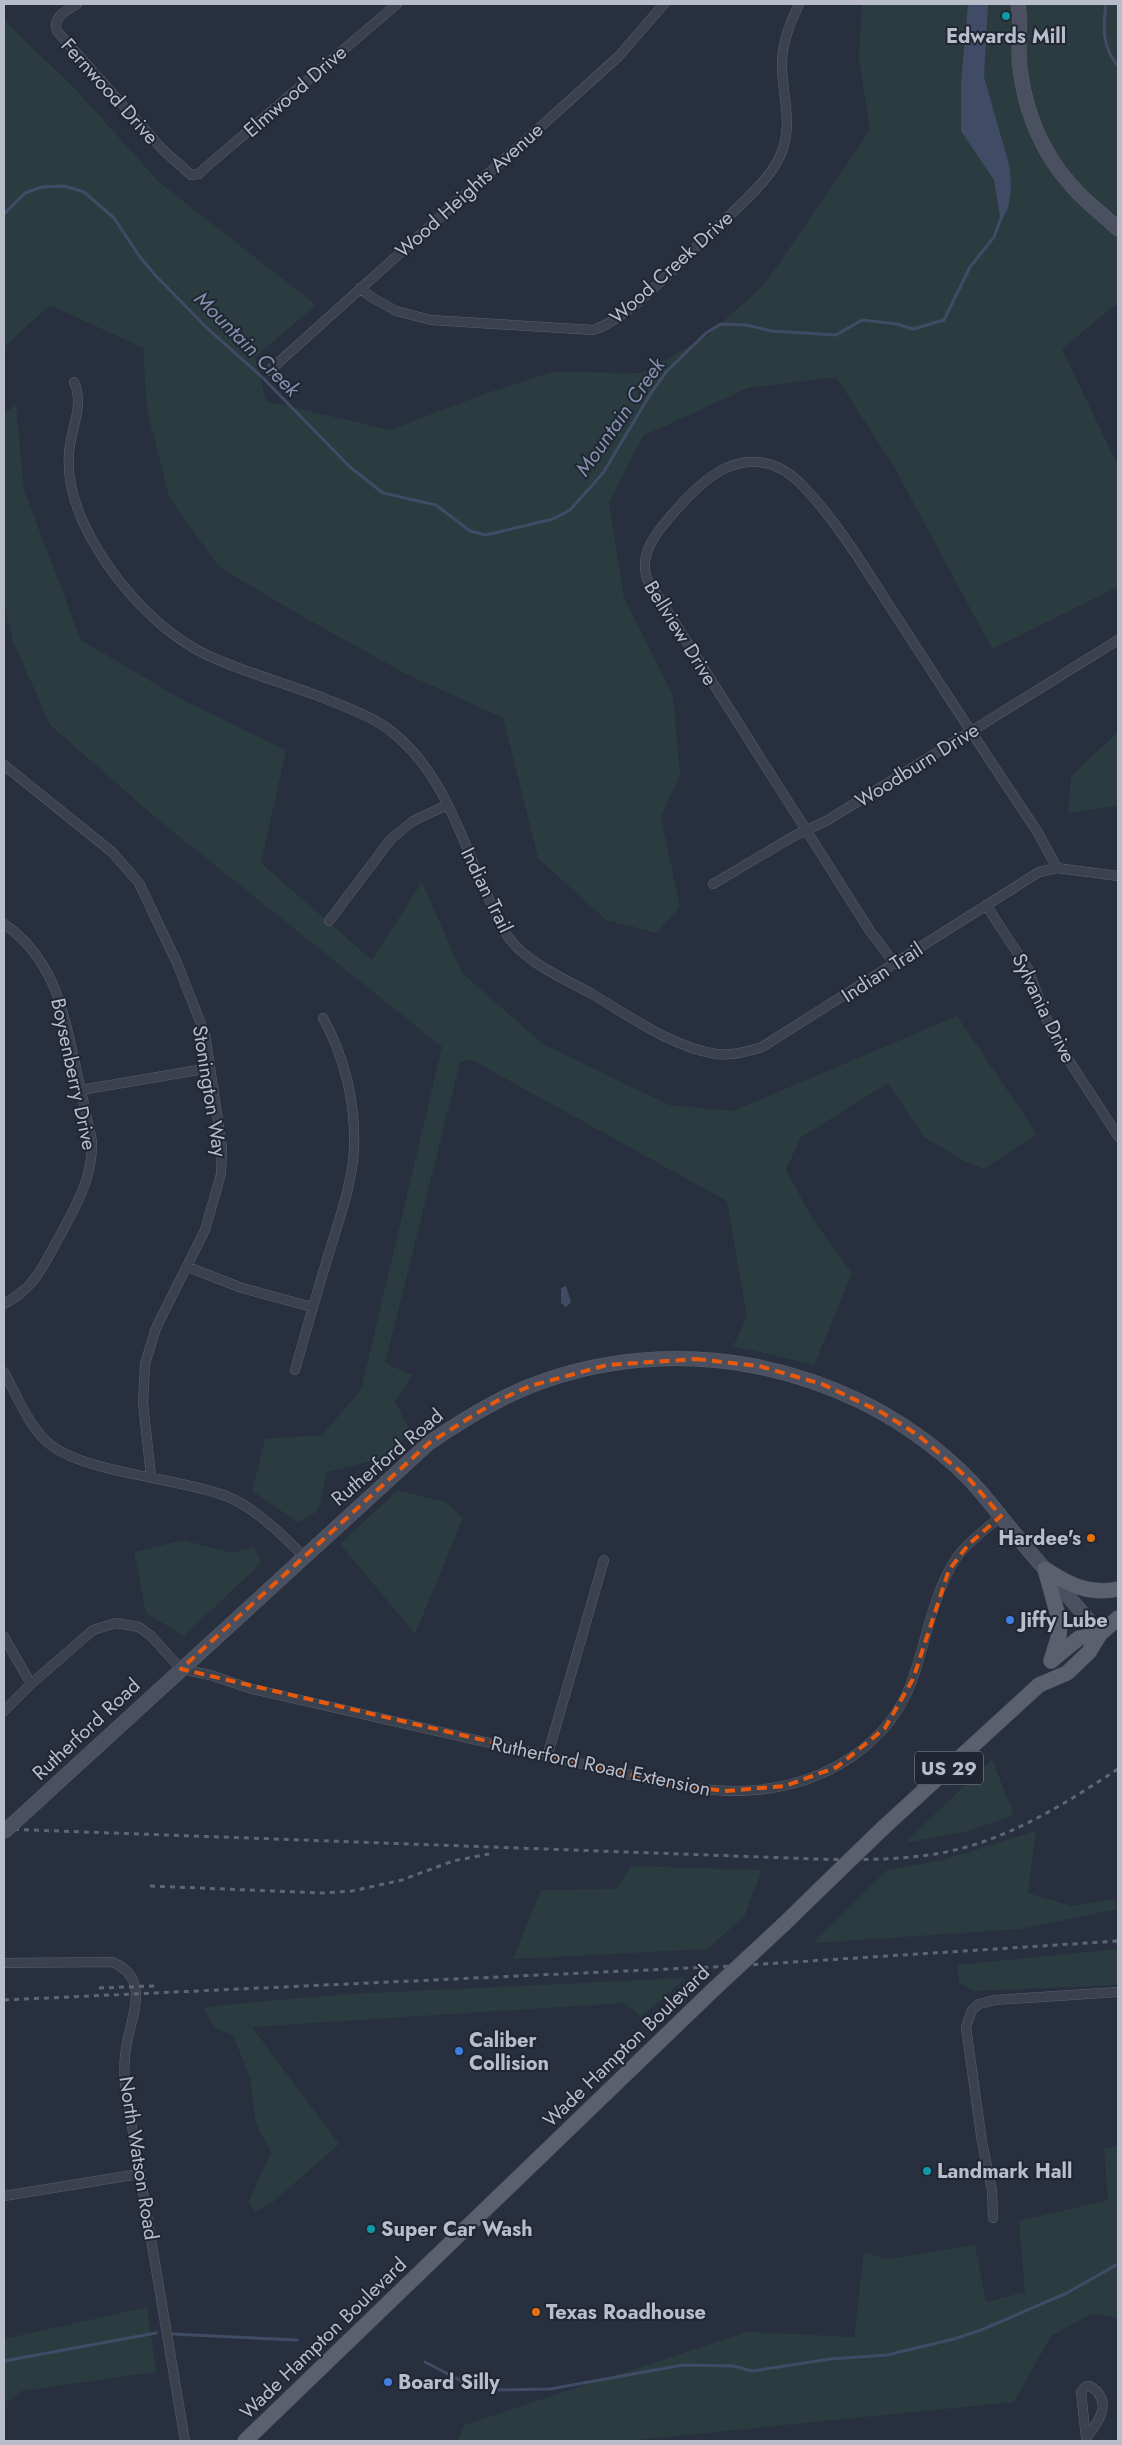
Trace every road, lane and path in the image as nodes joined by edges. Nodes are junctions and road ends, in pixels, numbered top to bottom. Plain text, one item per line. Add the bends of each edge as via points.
1 (77, 4) edge
2 (397, 4) edge
3 (664, 4) edge
4 (798, 4) edge
5 (1018, 4) edge
6 (191, 175) joint
7 (1118, 229) edge
8 (360, 288) junction
9 (269, 371) dead end
10 (74, 382) dead end
11 (1118, 640) edge
12 (972, 732) junction
13 (4, 765) edge
14 (447, 805) junction
15 (807, 830) junction
16 (1058, 868) junction
17 (1118, 876) edge
18 (712, 884) dead end
19 (986, 905) junction
20 (329, 921) dead end
21 (4, 924) edge
22 (895, 964) junction
23 (323, 1018) dead end
24 (210, 1068) junction
25 (81, 1090) junction
26 (1118, 1136) edge
27 (188, 1267) junction
28 (4, 1304) edge
29 (312, 1307) junction
30 (295, 1370) dead end
31 (4, 1372) edge
32 (151, 1476) junction
33 (1001, 1516) junction
34 (304, 1557) junction
35 (604, 1560) dead end
36 (1046, 1569) junction
37 (1118, 1589) edge
38 (1118, 1618) edge
39 (1100, 1634) junction
40 (4, 1637) edge
41 (1051, 1661) junction
42 (181, 1669) junction
43 (31, 1684) junction
44 (1039, 1685) junction
45 (4, 1711) edge
46 (547, 1756) junction
47 (4, 1832) edge
48 (4, 1963) edge
49 (1118, 1992) edge
50 (139, 2174) junction
51 (4, 2196) edge
52 (993, 2218) dead end
53 (1086, 2440) edge
54 (185, 2441) edge
55 (245, 2441) edge

1 - 6 street, Fernwood Drive via 59,17 57,31 163,150
2 - 6 street, Elmwood Drive via 199,174
3 - 8 street, Wood Heights Avenue via 619,56
4 - 8 street, Wood Creek Drive via 783,50 787,131 777,164 757,189 659,282 609,324 593,330 431,320 396,311
5 - 7 street via 1022,88 1037,132 1071,186
8 - 9 street, Wood Heights Avenue
10 - 14 street, Indian Trail via 79,406 69,453 71,490 93,542 130,593 166,628 208,655 329,701 386,728 418,759
11 - 12 street, Woodburn Drive
12 - 15 street, Woodburn Drive
12 - 15 street, Bellview Drive via 857,556 797,481 779,468 761,463 736,465 713,474 690,493 650,544 645,555 644,573 656,597
12 - 16 street, Bellview Drive
13 - 24 street, Stonington Way via 112,852 139,883 167,940 205,1034
14 - 20 street via 414,821 390,839
14 - 22 street, Indian Trail via 501,925 518,947 560,976 645,1025 693,1048 722,1054 746,1053 762,1047
15 - 18 street, Woodburn Drive
15 - 22 street, Bellview Drive
16 - 17 street, Indian Trail
16 - 19 street, Indian Trail via 1039,872
19 - 22 street, Indian Trail
19 - 26 street, Sylvania Drive via 1028,969 1050,1028
21 - 25 street, Boysenberry Drive via 30,946 52,979 63,1007
23 - 29 street via 340,1055 353,1116 354,1151 338,1224
24 - 25 street
24 - 27 street, Stonington Way via 222,1147 221,1174 205,1230
25 - 28 street, Boysenberry Drive via 92,1141 92,1163 86,1184 36,1277 20,1294
27 - 29 street via 242,1288
27 - 32 street, Stonington Way via 156,1328 145,1364 143,1403
29 - 30 street
31 - 32 street via 35,1427 56,1448 82,1461
32 - 34 street via 230,1498 274,1529
33 - 34 street, Rutherford Road via 987,1497 950,1461 900,1423 859,1400 802,1377 759,1366 696,1359 649,1360 569,1373 530,1386 473,1414 422,1449
33 - 36 street, Rutherford Road
33 - 46 street, Rutherford Road Extension via 968,1545 950,1570 913,1679 897,1712 871,1743 837,1767 785,1786 725,1791 670,1784
34 - 42 street, Rutherford Road
35 - 46 street
36 - 37 main road via 1068,1584 1087,1590
36 - 39 street, Rutherford Road
36 - 41 main road via 1060,1623
38 - 39 main road, Wade Hampton Boulevard / US 29
39 - 41 main road, Wade Hampton Boulevard / US 29 via 1079,1638
39 - 44 main road, Wade Hampton Boulevard / US 29 via 1089,1652 1066,1673
40 - 43 street
41 - 44 main road, Wade Hampton Boulevard / US 29
42 - 43 street via 151,1636 138,1627 116,1623 93,1630
42 - 46 street, Rutherford Road Extension via 252,1689
42 - 47 street, Rutherford Road, bridge
43 - 45 street
44 - 55 main road, Wade Hampton Boulevard / US 29, bridge via 883,1828
48 - 50 street, North Watson Road via 112,1962 125,1969 133,1980 137,2000 126,2043 125,2076
49 - 52 street via 996,2000 979,2004 969,2016 966,2027 969,2055 992,2190
50 - 51 street
50 - 54 street, North Watson Road
53 - 53 street via 1081,2392 1090,2386 1100,2395 1103,2411

